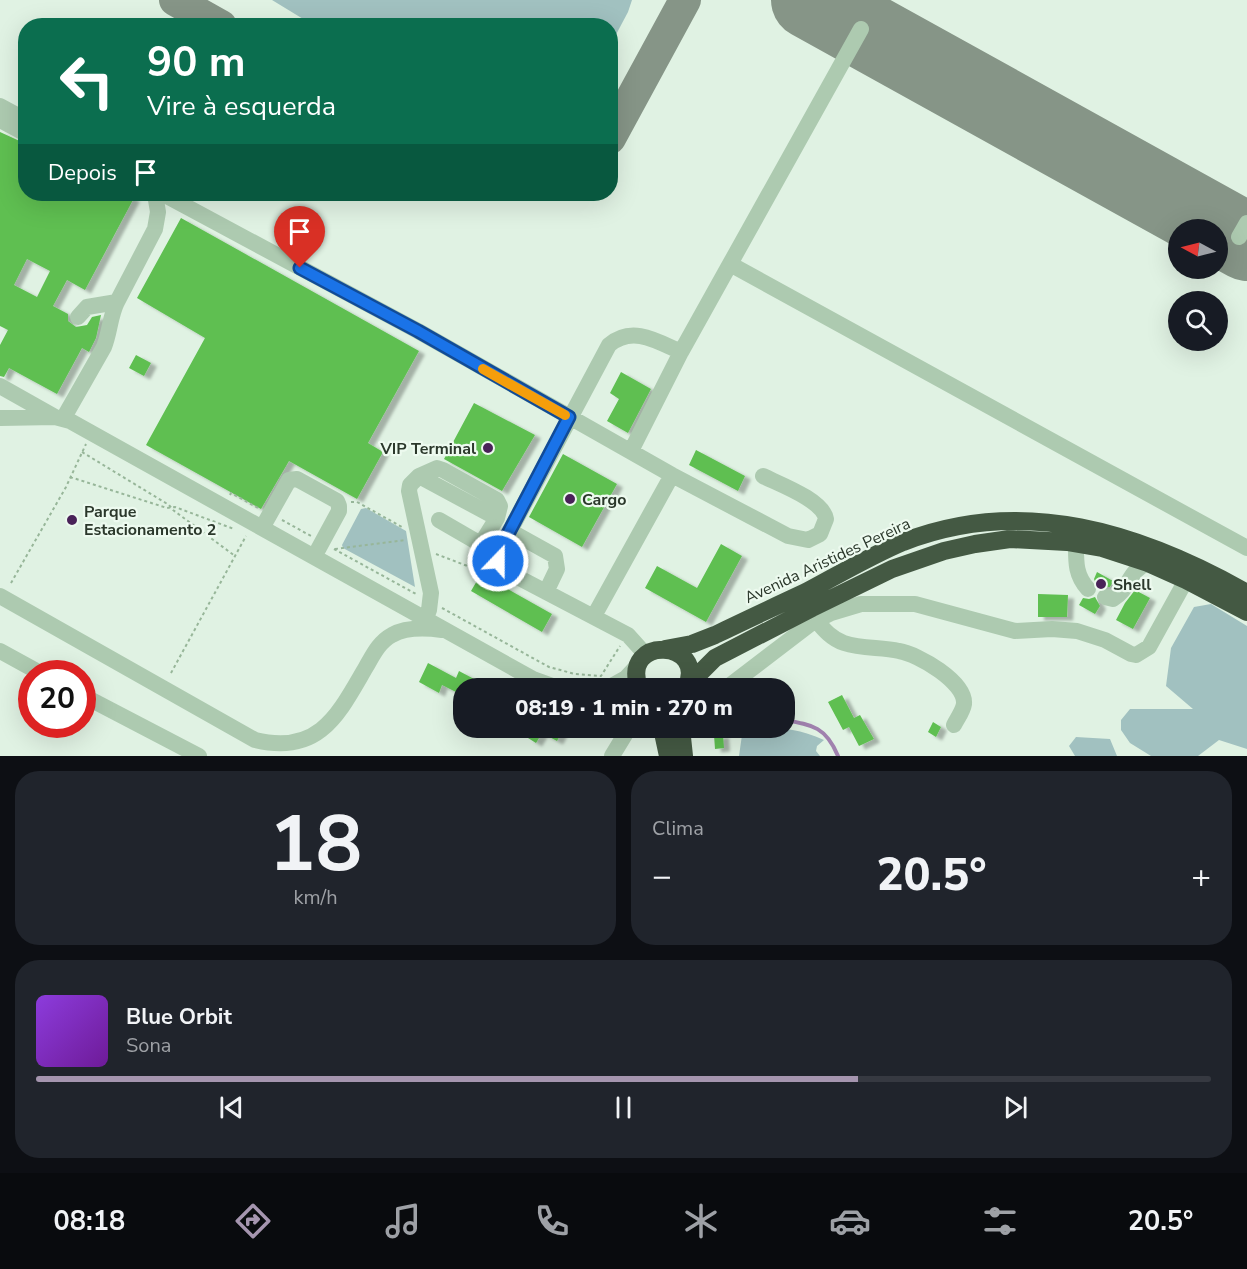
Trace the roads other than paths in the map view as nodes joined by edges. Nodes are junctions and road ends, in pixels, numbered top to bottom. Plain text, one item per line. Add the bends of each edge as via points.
1 (861, 29) dead end
2 (0, 106) edge
3 (18, 116) edge
4 (0, 120) edge
5 (18, 130) edge
6 (156, 201) edge
7 (176, 201) edge
8 (730, 264) junction
9 (117, 302) junction
10 (78, 317) dead end
11 (681, 352) junction
12 (0, 386) edge
13 (28, 400) junction
14 (569, 417) junction
15 (0, 418) edge
16 (24, 418) junction
17 (59, 418) junction
18 (631, 451) junction
19 (672, 475) junction
20 (419, 476) junction
21 (763, 476) dead end
22 (496, 518) junction
23 (440, 520) dead end
24 (262, 528) junction
25 (510, 531) junction
26 (1076, 543) junction
27 (1247, 548) edge
28 (314, 557) junction
29 (1148, 562) junction
30 (1186, 580) junction
31 (1089, 589) dead end
32 (5, 590) edge
33 (546, 592) junction
34 (1247, 593) edge
35 (1105, 597) dead end
36 (391, 599) junction
37 (1247, 612) edge
38 (594, 616) junction
39 (426, 618) junction
40 (816, 620) junction
41 (449, 630) junction
42 (398, 631) junction
43 (665, 649) junction
44 (0, 651) edge
45 (642, 660) junction
46 (18, 661) edge
47 (533, 678) edge
48 (626, 678) edge
49 (637, 678) edge
50 (689, 678) edge
51 (697, 678) edge
52 (740, 678) edge
53 (96, 702) edge
54 (954, 725) dead end
55 (623, 738) edge
56 (664, 738) edge
57 (682, 738) edge
58 (198, 756) edge
59 (612, 756) edge
60 (668, 756) edge
61 (684, 756) edge

1 - 8 street
2 - 3 street
4 - 5 street
6 - 9 street via 156,229
7 - 14 street
8 - 11 street
8 - 27 street
9 - 10 street via 87,307
9 - 17 street via 106,340
11 - 14 street via 639,335 617,338 609,345
11 - 18 street
12 - 13 street
13 - 16 street
13 - 17 street
14 - 18 street
14 - 25 street
15 - 16 street
16 - 17 street
17 - 24 street
18 - 19 street
19 - 21 street via 788,536 808,540 820,534 826,519 822,509
19 - 38 street
20 - 22 street
20 - 22 street via 431,469 443,470 497,500 500,506
20 - 39 street via 409,491 430,593
22 - 23 street via 484,539 477,542
24 - 28 street
24 - 28 street via 289,480 297,479 337,501 339,511
25 - 33 street via 555,556 557,569
25 - 33 street via 497,555 500,566
26 - 29 highway
26 - 31 street via 1077,568
26 - 51 highway via 1010,539 944,551 892,569 715,658
28 - 36 street
29 - 30 highway
29 - 35 street via 1137,567 1121,594 1113,599
30 - 37 highway
30 - 40 street via 1149,647 1136,655 1077,631 1015,631 915,604 861,604
32 - 42 street via 255,740 277,748 305,746 322,735 379,646
33 - 38 street
34 - 43 highway, Avenida Aristides Pereira via 1160,550 1090,528 1046,522 995,522 904,542 716,635
36 - 39 street
36 - 42 street via 403,618
38 - 45 street via 627,635
39 - 41 street
40 - 52 street
40 - 54 street via 833,638 844,643 907,652 934,666 953,682 963,698 964,705
41 - 42 street
41 - 47 street
43 - 45 highway, Avenida Aristides Pereira via 657,649
43 - 50 highway via 684,659
44 - 46 street
45 - 48 street
45 - 49 highway
53 - 58 street
55 - 59 street
56 - 60 highway
57 - 61 highway

